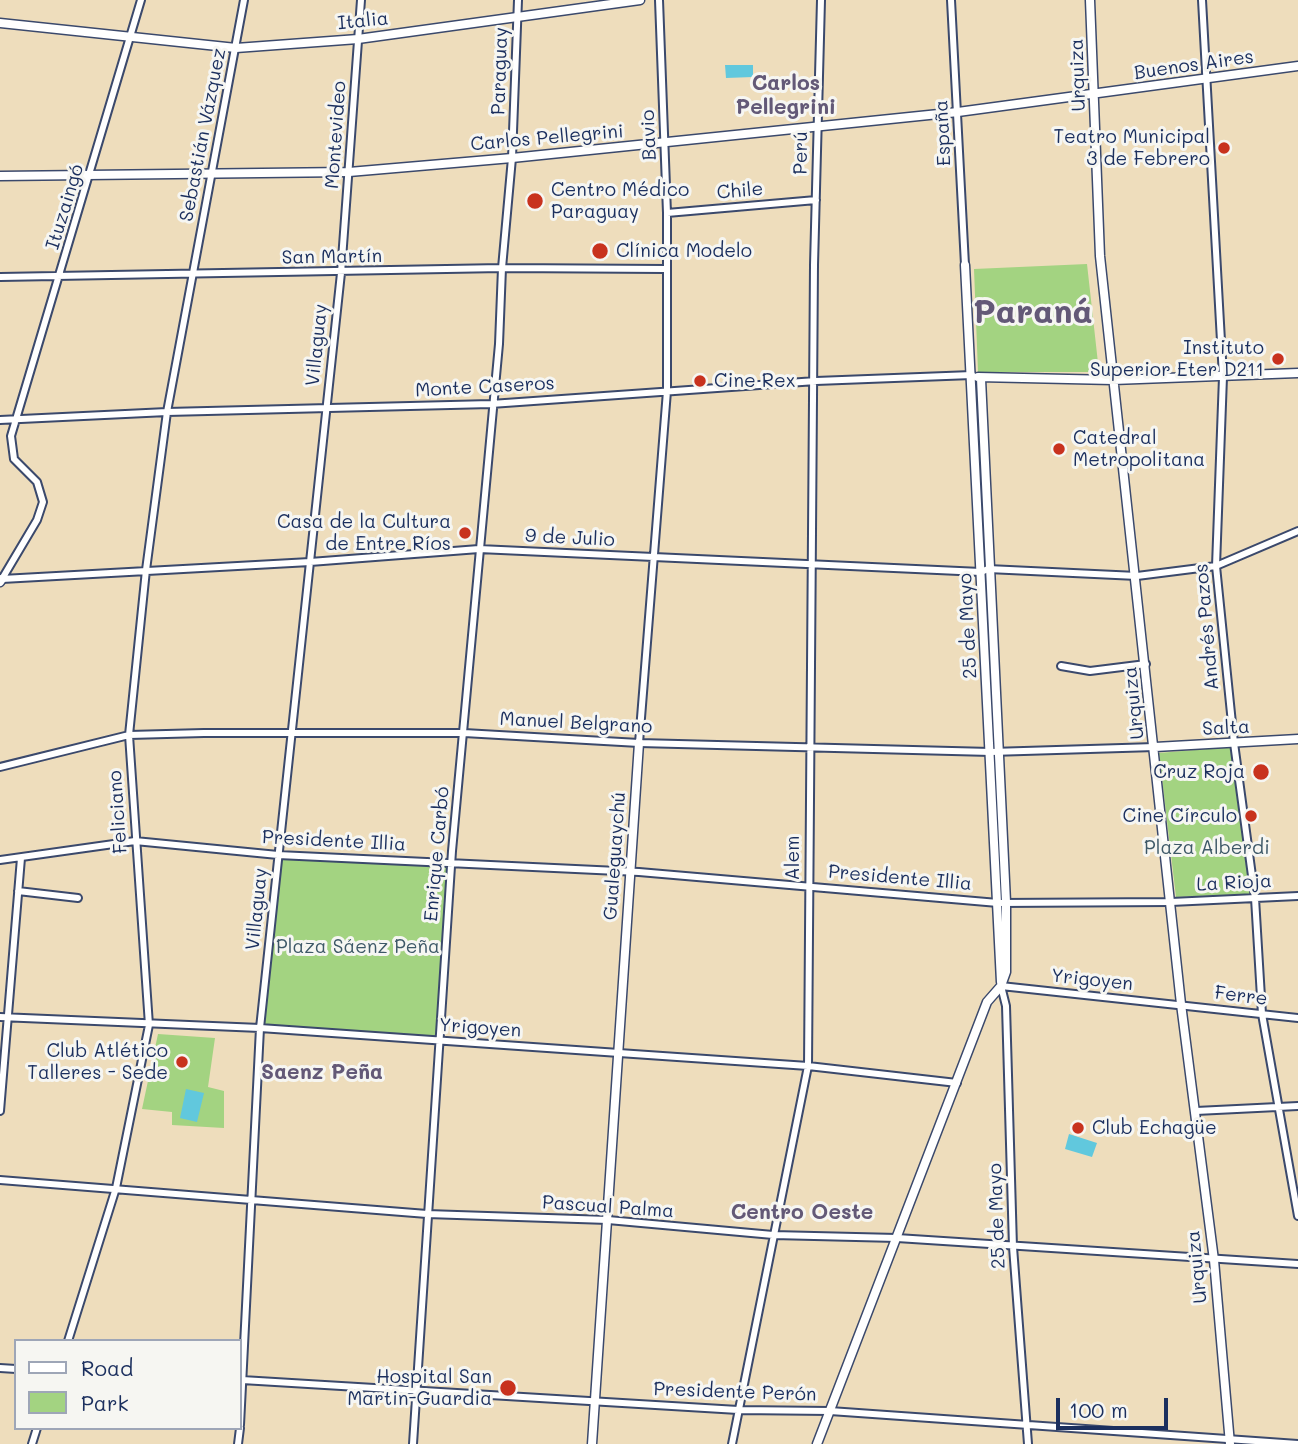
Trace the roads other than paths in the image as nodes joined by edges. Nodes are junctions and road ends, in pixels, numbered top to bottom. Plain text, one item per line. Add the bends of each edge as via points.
1 (141, 0) edge
2 (244, 0) edge
3 (361, 0) edge
4 (518, 0) edge
5 (640, 0) edge
6 (659, 0) edge
7 (821, 0) edge
8 (951, 0) edge
9 (1090, 0) edge
10 (1202, 0) edge
11 (517, 17) junction
12 (0, 23) edge
13 (131, 37) junction
14 (358, 38) junction
15 (236, 48) junction
16 (1298, 66) edge
17 (1207, 79) junction
18 (1095, 95) junction
19 (958, 112) junction
20 (816, 128) junction
21 (665, 143) junction
22 (512, 158) junction
23 (212, 172) junction
24 (349, 172) junction
25 (92, 174) junction
26 (0, 176) edge
27 (816, 200) junction
28 (667, 213) junction
29 (814, 265) joint
30 (965, 265) joint
31 (502, 268) junction
32 (666, 269) junction
33 (341, 273) junction
34 (61, 276) junction
35 (193, 276) junction
36 (0, 277) edge
37 (1298, 373) edge
38 (972, 375) junction
39 (1223, 377) junction
40 (981, 379) junction
41 (1113, 380) junction
42 (816, 381) junction
43 (667, 391) junction
44 (491, 404) junction
45 (326, 410) junction
46 (167, 412) junction
47 (0, 420) edge
48 (16, 422) junction
49 (1298, 531) edge
50 (479, 549) junction
51 (654, 558) junction
52 (310, 562) junction
53 (814, 564) junction
54 (1216, 566) junction
55 (146, 570) junction
56 (985, 571) junction
57 (1137, 576) junction
58 (1, 580) edge
59 (1146, 664) junction
60 (1061, 666) dead end
61 (290, 731) junction
62 (464, 733) junction
63 (129, 735) junction
64 (1298, 739) edge
65 (639, 743) junction
66 (1234, 743) junction
67 (1155, 747) junction
68 (809, 748) junction
69 (994, 751) junction
70 (0, 767) edge
71 (135, 841) junction
72 (278, 855) junction
73 (20, 858) junction
74 (0, 860) edge
75 (451, 863) junction
76 (630, 872) junction
77 (808, 886) junction
78 (18, 891) junction
79 (1298, 896) edge
80 (78, 898) dead end
81 (1255, 898) junction
82 (1002, 902) junction
83 (1171, 902) junction
84 (1001, 986) junction
85 (1181, 1004) junction
86 (1262, 1014) junction
87 (4, 1017) edge
88 (1298, 1018) edge
89 (149, 1026) junction
90 (260, 1028) junction
91 (440, 1042) junction
92 (619, 1053) junction
93 (808, 1066) junction
94 (957, 1083) junction
95 (1298, 1106) edge
96 (1279, 1107) junction
97 (0, 1111) edge
98 (1196, 1111) junction
99 (0, 1180) edge
100 (116, 1188) junction
101 (251, 1198) junction
102 (428, 1214) junction
103 (1298, 1216) edge
104 (608, 1220) junction
105 (773, 1236) junction
106 (897, 1238) junction
107 (1013, 1248) junction
108 (1214, 1260) junction
109 (1298, 1264) edge
110 (69, 1339) edge
111 (242, 1362) edge
112 (242, 1380) edge
113 (417, 1392) junction
114 (594, 1402) junction
115 (738, 1410) junction
116 (830, 1411) junction
117 (1027, 1426) junction
118 (1230, 1442) edge
119 (413, 1444) edge
120 (592, 1444) edge
121 (732, 1444) edge
122 (817, 1444) edge
123 (1028, 1444) edge
124 (1298, 1444) edge

1 - 13 street, Ituzaingó
2 - 15 street, Sebastián Vázquez
3 - 14 street, Montevideo
4 - 11 street, Paraguay
5 - 11 street, Italia
6 - 21 street, Bavio
7 - 20 street, Perú
8 - 19 street, España
9 - 18 street, Urquiza
10 - 17 street, Andrés Pazos
11 - 14 street, Italia
11 - 22 street, Paraguay
12 - 13 street, Italia
13 - 15 street, Italia
13 - 25 street, Ituzaingó
14 - 15 street, Italia
14 - 24 street, Montevideo
15 - 23 street, Sebastián Vázquez
16 - 17 street, Buenos Aires
17 - 18 street, Buenos Aires
17 - 39 street, Andrés Pazos
18 - 19 street, Carlos Pellegrini
18 - 41 street, Urquiza via 1100,256
19 - 20 street, Carlos Pellegrini
19 - 30 street, España
20 - 21 street, Carlos Pellegrini
20 - 27 street, Perú
21 - 22 street, Carlos Pellegrini
21 - 28 street, Bavio
22 - 24 street, Carlos Pellegrini
22 - 31 street, Paraguay
23 - 24 street, Carlos Pellegrini
23 - 25 street, Carlos Pellegrini
23 - 35 street, Sebastián Vázquez
24 - 33 street, Montevideo
25 - 26 street, Carlos Pellegrini
25 - 34 street, Ituzaingó
27 - 28 street, Chile
27 - 29 street, Perú
28 - 32 street, Bavio
29 - 42 street, Alem
30 - 38 street, 25 de Mayo
31 - 32 street, San Martín
31 - 33 street, San Martín
31 - 44 street, Enrique Carbó
32 - 43 street, Gualeguaychú
33 - 35 street, San Martín
33 - 45 street, Villaguay
34 - 35 street, San Martín
34 - 36 street, San Martín
34 - 48 street, Ituzaingó
35 - 46 street, Feliciano
37 - 39 street
38 - 40 street
38 - 42 street, Monte Caseros
38 - 56 street, 25 de Mayo
39 - 41 street
39 - 54 street, Andrés Pazos
40 - 41 street
40 - 56 street, 25 de Mayo
41 - 57 street, Urquiza
42 - 43 street, Monte Caseros
42 - 53 street, Alem
43 - 44 street, Monte Caseros
43 - 51 street, Gualeguaychú
44 - 45 street, Monte Caseros
44 - 50 street, Enrique Carbó
45 - 46 street, Monte Caseros
45 - 52 street, Villaguay
46 - 48 street, Monte Caseros
46 - 55 street, Feliciano
47 - 48 street, Monte Caseros
48 - 58 street, Ituzaingó via 10,446 15,459 37,482 43,502
49 - 54 street, 9 de Julio
50 - 51 street, 9 de Julio
50 - 52 street, 9 de Julio
50 - 62 street, Enrique Carbó
51 - 53 street, 9 de Julio
51 - 65 street, Gualeguaychú
52 - 55 street, 9 de Julio
52 - 61 street, Villaguay
53 - 56 street, 9 de Julio
53 - 68 street, Alem
54 - 57 street, 9 de Julio
54 - 66 street, Andrés Pazos
55 - 58 street, 9 de Julio
55 - 63 street, Feliciano
56 - 57 street, 9 de Julio
56 - 69 street, 25 de Mayo
57 - 59 street, Urquiza
59 - 60 street via 1090,671
59 - 67 street, Urquiza
61 - 62 street, Manuel Belgrano
61 - 63 street, Manuel Belgrano
61 - 72 street, Villaguay
62 - 65 street, Manuel Belgrano
62 - 75 street, Enrique Carbó
63 - 70 street, Manuel Belgrano
63 - 71 street, Feliciano
64 - 66 street, Salta
65 - 68 street, Manuel Belgrano
65 - 76 street, Gualeguaychú
66 - 67 street, Salta
66 - 81 street, Andrés Pazos
67 - 69 street, Manuel Belgrano
67 - 83 street, Urquiza
68 - 69 street, Manuel Belgrano
68 - 77 street, Alem
69 - 82 street, 25 de Mayo
71 - 72 street, Presidente Illia
71 - 73 street, Presidente Illia
71 - 89 street, Feliciano
72 - 75 street, Presidente Illia
72 - 90 street, Villaguay
73 - 74 street, Presidente Illia
73 - 78 street
75 - 76 street, Presidente Illia
75 - 91 street, Enrique Carbó
76 - 77 street, Presidente Illia
76 - 92 street, Gualeguaychú
77 - 82 street, Presidente Illia
77 - 93 street, Alem
78 - 80 street
78 - 87 street
79 - 81 street, La Rioja
81 - 83 street, La Rioja
81 - 86 street, Andrés Pazos
82 - 83 street, Presidente Illia
82 - 84 street, 25 de Mayo
83 - 85 street, Urquiza
84 - 85 street, Yrigoyen
84 - 94 street via 988,1002
84 - 107 street, 25 de Mayo via 1006,1006
85 - 86 street, Ferre
85 - 98 street, Urquiza
86 - 88 street, Ferre
86 - 96 street, Andrés Pazos
87 - 89 street, Yrigoyen
87 - 97 street
89 - 90 street, Yrigoyen
89 - 100 street, Feliciano
90 - 91 street, Yrigoyen
90 - 101 street, Villaguay
91 - 92 street, Yrigoyen
91 - 102 street, Enrique Carbó
92 - 93 street, Yrigoyen
92 - 104 street, Gualeguaychú
93 - 94 street, Yrigoyen
93 - 105 street, Alem
94 - 106 street
95 - 96 street
96 - 98 street
96 - 103 street, Andrés Pazos
98 - 108 street, Urquiza
99 - 100 street, Pascual Palma
100 - 101 street, Pascual Palma
100 - 110 street, Feliciano
101 - 102 street, Pascual Palma
101 - 111 street, Villaguay
102 - 104 street, Pascual Palma
102 - 113 street, Enrique Carbó
104 - 105 street, Pascual Palma
104 - 114 street, Gualeguaychú
105 - 106 street, Pascual Palma
105 - 115 street, Alem
106 - 107 street, Pascual Palma
106 - 116 street
107 - 108 street, Pascual Palma
107 - 117 street, 25 de Mayo
108 - 109 street, Pascual Palma
108 - 118 street, Urquiza
112 - 113 street, Presidente Perón
113 - 114 street, Presidente Perón
113 - 119 street, Enrique Carbó
114 - 115 street, Presidente Perón
114 - 120 street, Gualeguaychú
115 - 116 street, Presidente Perón
115 - 121 street, Alem
116 - 117 street, Presidente Perón
116 - 122 street
117 - 118 street, Presidente Perón
117 - 123 street, 25 de Mayo
118 - 124 street, Presidente Perón

